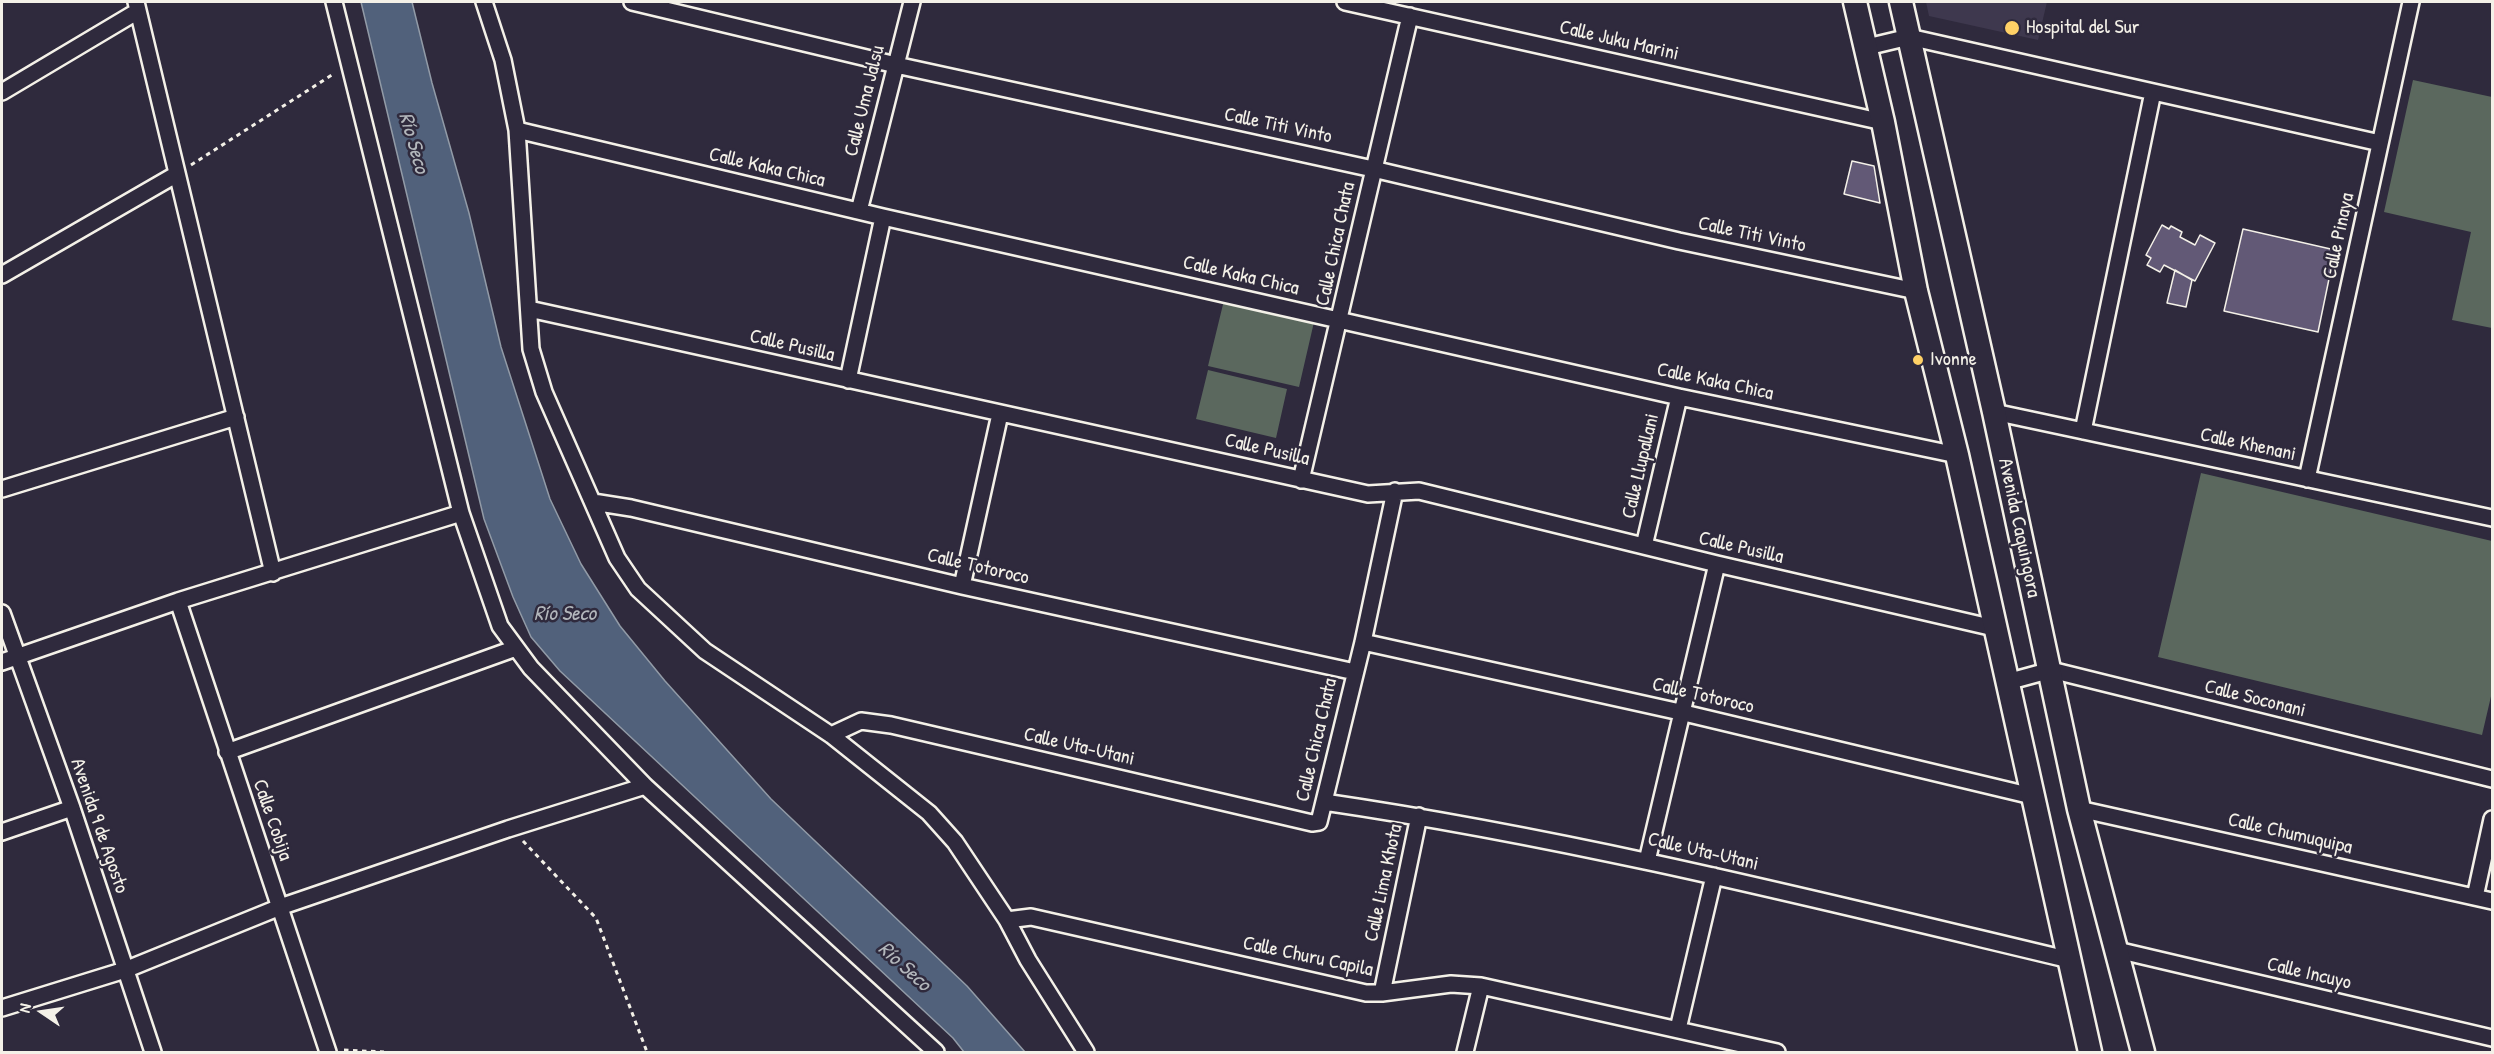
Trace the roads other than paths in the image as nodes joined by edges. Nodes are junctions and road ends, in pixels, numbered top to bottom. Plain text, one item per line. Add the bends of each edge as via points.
1 (334, 2) edge
2 (484, 2) edge
3 (632, 2) edge
4 (912, 2) edge
5 (1346, 2) edge
6 (1855, 2) edge
7 (1901, 2) edge
8 (2411, 2) edge
9 (1384, 5) edge
10 (137, 6) edge
11 (1410, 16) junction
12 (1909, 38) junction
13 (1867, 47) junction
14 (896, 65) junction
15 (2, 92) edge
16 (2153, 92) junction
17 (1883, 122) junction
18 (517, 130) junction
19 (2380, 143) junction
20 (1373, 169) junction
21 (177, 174) junction
22 (859, 211) junction
23 (883, 218) junction
24 (2, 275) edge
25 (1916, 291) junction
26 (529, 309) junction
27 (1341, 320) junction
28 (848, 380) junction
29 (1679, 397) junction
30 (1994, 412) junction
31 (1000, 414) junction
32 (236, 417) junction
33 (2083, 431) junction
34 (1957, 454) junction
35 (2307, 479) junction
36 (1301, 480) junction
37 (2, 489) edge
38 (1395, 491) junction
39 (593, 502) junction
40 (461, 513) junction
41 (2493, 518) edge
42 (1644, 546) junction
43 (1717, 564) junction
44 (273, 573) junction
45 (962, 585) junction
46 (178, 601) junction
47 (2, 613) edge
48 (1994, 628) junction
49 (1363, 642) junction
50 (516, 648) junction
51 (9, 660) edge
52 (2051, 670) junction
53 (1355, 672) junction
54 (2007, 682) junction
55 (1680, 712) junction
56 (831, 735) junction
57 (227, 752) junction
58 (2493, 779) edge
59 (645, 786) junction
60 (2032, 796) junction
61 (1324, 802) junction
62 (72, 808) junction
63 (2079, 809) junction
64 (1419, 816) junction
65 (2493, 819) edge
66 (1319, 822) joint
67 (2, 832) edge
68 (1647, 861) junction
69 (1714, 876) junction
70 (2475, 897) junction
71 (2493, 901) edge
72 (280, 907) junction
73 (1007, 921) junction
74 (2117, 950) junction
75 (2070, 960) junction
76 (125, 970) junction
77 (1481, 986) junction
78 (1382, 993) junction
79 (2, 1008) edge
80 (1678, 1029) junction
81 (2493, 1038) edge
82 (327, 1051) edge
83 (153, 1053) edge
84 (936, 1053) edge
85 (1086, 1053) edge
86 (1466, 1053) edge
87 (1777, 1053) edge
88 (2090, 1053) edge
89 (2143, 1053) edge

1 - 40 street
2 - 18 street via 503,60
3 - 14 street, Calle Titi Vinto
4 - 14 street, Calle Uma Jalsu
5 - 9 street, Calle Juku Marini
6 - 13 street
7 - 12 street, Avenida Caquingora
8 - 19 street, Calle Pinaya
9 - 11 street, Calle Juku Marini
10 - 15 street
10 - 21 street
11 - 17 street, Calle Juku Marini
11 - 20 street, Calle Chica Chata
12 - 13 street
12 - 16 street
12 - 30 street, Avenida Caquingora
13 - 17 street
14 - 20 street, Calle Titi Vinto
14 - 22 street, Calle Uma Jalsu
16 - 19 street
16 - 33 street
17 - 25 street
18 - 22 street, Calle Kaka Chica
18 - 26 street
19 - 35 street, Calle Pinaya
20 - 25 street, Calle Titi Vinto via 1679,241
20 - 27 street, Calle Chica Chata
21 - 24 street
21 - 32 street
22 - 23 street, Calle Kaka Chica
23 - 27 street, Calle Kaka Chica
23 - 28 street
25 - 34 street
26 - 28 street, Calle Pusilla
26 - 39 street via 531,349 544,392
27 - 29 street, Calle Kaka Chica
27 - 36 street, Calle Chica Chata
28 - 31 street, Calle Pusilla
29 - 34 street, Calle Kaka Chica
29 - 42 street, Calle Llupallani
30 - 33 street, Calle Khenani
30 - 52 street, Avenida Caquingora
31 - 36 street, Calle Pusilla
31 - 45 street
32 - 37 street
32 - 44 street
33 - 35 street, Calle Khenani
34 - 48 street
35 - 41 street, Calle Khenani
36 - 38 street, Calle Pusilla via 1368,494
38 - 42 street, Calle Pusilla via 1419,491
38 - 49 street, Calle Chica Chata
39 - 45 street, Calle Totoroco
39 - 56 street via 617,558 638,589 666,617 705,651
40 - 44 street
40 - 50 street via 500,626
42 - 43 street, Calle Pusilla
43 - 48 street, Calle Pusilla
43 - 55 street
44 - 46 street
45 - 53 street, Calle Totoroco
46 - 51 street
46 - 57 street, Calle Cobija
47 - 51 street, Avenida 9 de Agosto
48 - 54 street
49 - 53 street, Calle Chica Chata
49 - 55 street, Calle Totoroco
50 - 57 street
50 - 59 street
51 - 62 street, Avenida 9 de Agosto
52 - 54 street, Calle Soconani
52 - 58 street, Calle Soconani
52 - 63 street, Avenida Caquingora
53 - 61 street, Calle Chica Chata
54 - 60 street
55 - 60 street, Calle Totoroco
55 - 68 street
56 - 66 street, Calle Uta-Utani via 861,721 891,725 1301,821
56 - 73 street via 929,813 955,842
57 - 72 street, Calle Cobija
59 - 72 street
59 - 84 street
60 - 75 street
61 - 64 street, Calle Uta-Utani
61 - 66 street, Calle Chica Chata
62 - 67 street
62 - 76 street, Avenida 9 de Agosto
63 - 70 street, Calle Chumuquipa
63 - 74 street, Avenida Caquingora
64 - 68 street, Calle Uta-Utani
64 - 78 street, Calle Lima Khota
65 - 70 street
68 - 69 street, Calle Uta-Utani
69 - 75 street, Calle Uta-Utani
69 - 80 street
70 - 71 street, Calle Chumuquipa
72 - 76 street
72 - 82 street, Calle Cobija
73 - 78 street, Calle Churu Capila via 1031,917 1347,990
73 - 85 street
74 - 81 street, Calle Incuyo
74 - 89 street, Avenida Caquingora
75 - 88 street
76 - 79 street
76 - 83 street, Avenida 9 de Agosto
77 - 78 street, Calle Churu Capila via 1451,984
77 - 80 street, Calle Churu Capila
77 - 86 street
80 - 87 street, Calle Churu Capila

